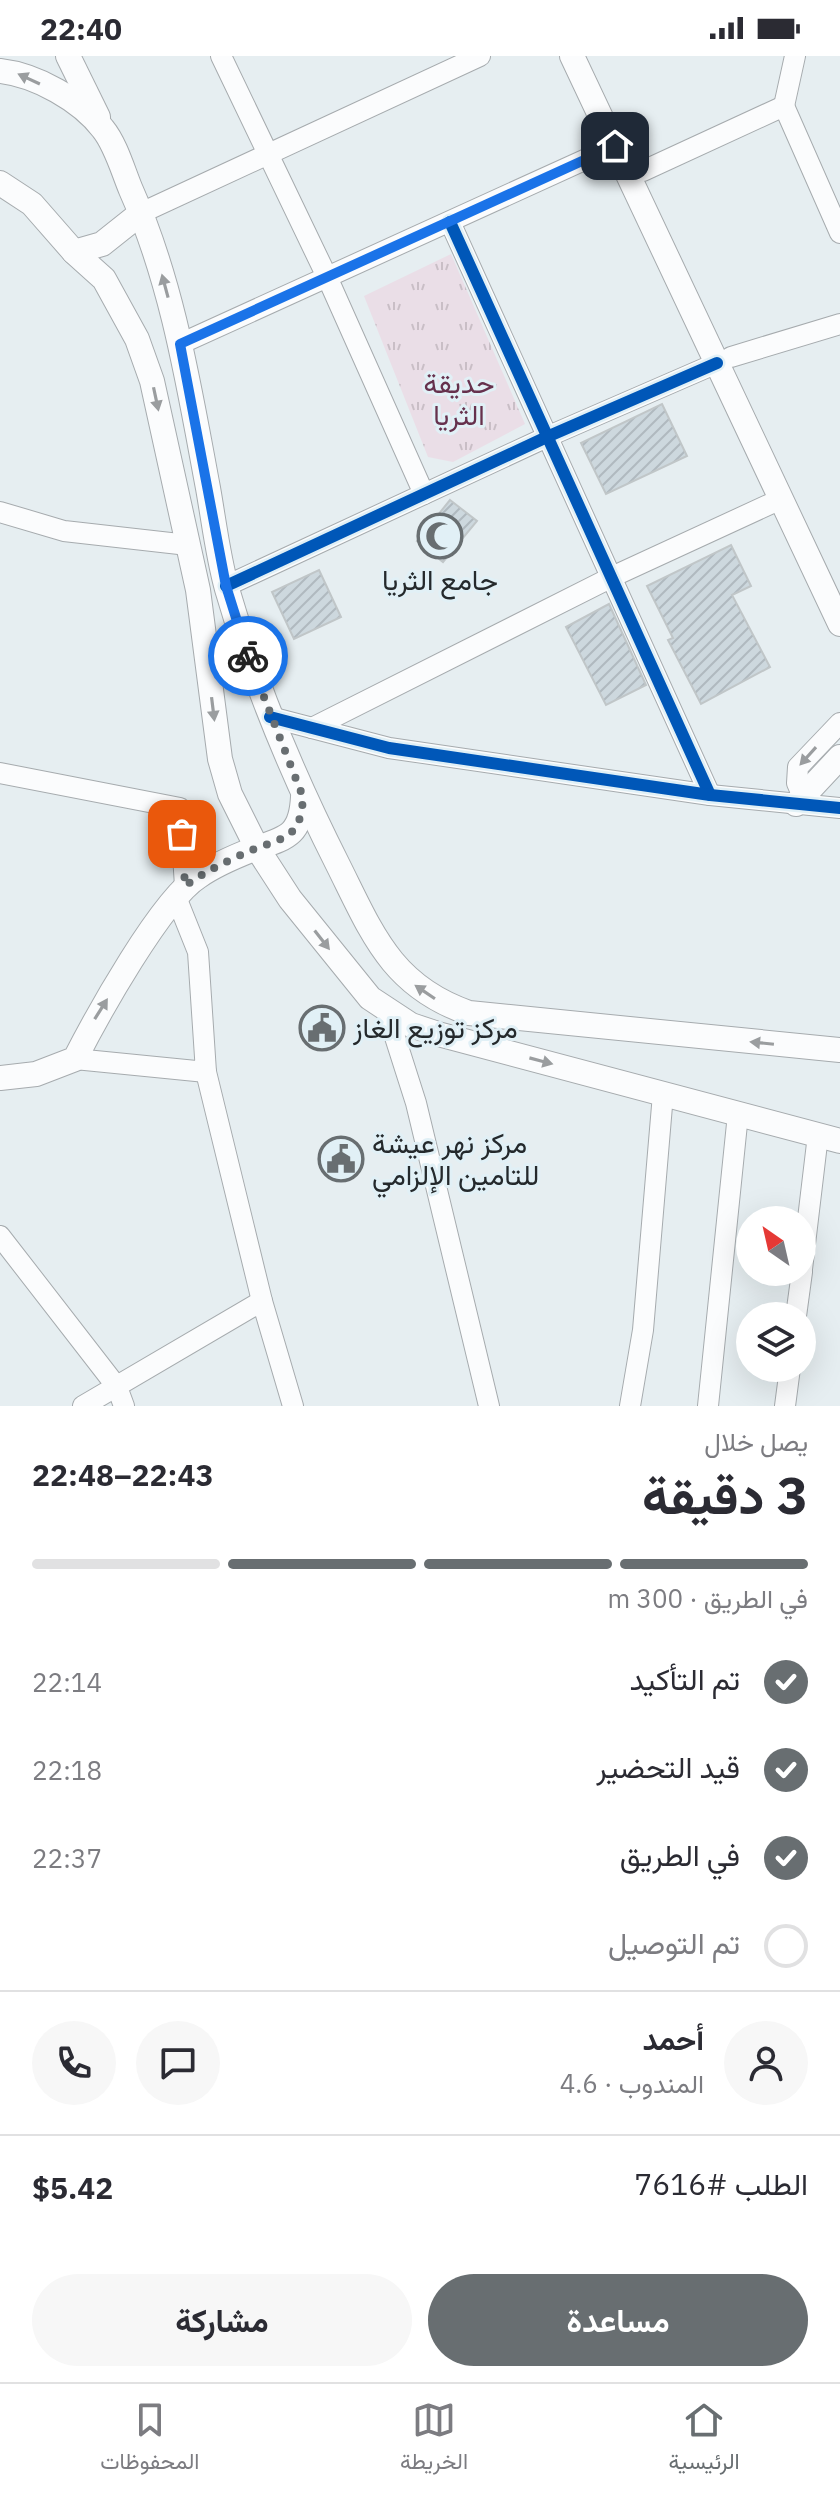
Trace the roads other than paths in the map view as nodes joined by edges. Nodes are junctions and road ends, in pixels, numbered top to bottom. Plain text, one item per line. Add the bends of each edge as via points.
1 (68, 56) edge
2 (221, 56) edge
3 (480, 56) edge
4 (572, 56) edge
5 (589, 56) edge
6 (795, 56) edge
7 (0, 71) edge
8 (784, 106) junction
9 (105, 130) junction
10 (615, 146) junction
11 (267, 155) junction
12 (643, 171) junction
13 (0, 183) edge
14 (141, 213) junction
15 (450, 222) junction
16 (840, 233) edge
17 (74, 252) junction
18 (328, 279) junction
19 (840, 324) edge
20 (180, 344) junction
21 (724, 360) junction
22 (549, 436) junction
23 (424, 494) junction
24 (781, 499) junction
25 (0, 512) edge
26 (188, 545) junction
27 (614, 576) junction
28 (226, 586) junction
29 (840, 589) edge
30 (840, 624) edge
31 (270, 717) junction
32 (840, 723) edge
33 (312, 728) junction
34 (840, 757) edge
35 (0, 773) edge
36 (710, 795) junction
37 (303, 797) junction
38 (799, 800) junction
39 (840, 808) edge
40 (257, 848) junction
41 (180, 891) junction
42 (387, 1012) junction
43 (840, 1050) edge
44 (75, 1059) junction
45 (206, 1072) junction
46 (0, 1078) edge
47 (663, 1094) junction
48 (738, 1114) junction
49 (829, 1138) edge
50 (815, 1206) edge
51 (0, 1236) edge
52 (7, 1258) edge
53 (262, 1301) junction
54 (788, 1382) edge
55 (121, 1397) edge
56 (83, 1406) edge
57 (293, 1406) edge
58 (489, 1406) edge
59 (630, 1406) edge
60 (708, 1406) edge
61 (785, 1406) edge

1 - 9 main road
2 - 11 street
3 - 11 street
4 - 10 main road
5 - 12 main road
6 - 8 street
9 -> 7 main road via 76,103 20,73
8 - 12 street
8 - 16 street
9 - 14 main road
10 - 15 street
10 - 21 main road
11 - 14 street
11 - 18 street
12 - 21 main road
13 - 17 main road via 32,204
14 - 17 main road via 102,244
20 -> 14 main road
15 - 18 street
15 - 22 street
17 -> 26 main road via 104,279 137,339 152,381
18 - 20 street
18 - 23 street
19 - 21 street
20 - 28 main road
21 - 22 street
21 - 24 main road
21 - 29 main road
22 - 23 street
22 - 27 street
23 - 28 street
24 - 27 street
24 - 30 main road
25 - 26 street via 64,531
26 -> 40 main road via 220,759 230,794
27 - 33 street
27 - 36 street
28 - 31 main road
31 - 33 street
31 - 37 main road
32 -> 38 street via 798,767
33 - 36 street via 389,748
34 - 38 main road
35 - 41 street via 180,808
36 - 38 street
37 - 40 main road via 296,827 286,839
43 -> 37 main road via 469,1013 440,1003 411,983 370,931
38 - 39 street
40 - 41 main road via 207,871
40 -> 42 main road via 337,959
44 -> 41 main road via 96,1017
41 - 45 street via 198,952
42 -> 47 main road via 438,1034
42 - 58 street via 416,1103
44 - 45 street
44 - 46 main road via 36,1074
45 - 53 street
47 - 48 main road
47 - 59 street via 643,1330
48 - 49 main road
48 - 60 street
49 - 50 street
51 - 52 street
52 - 55 street
53 - 55 street
53 - 57 street
54 - 61 street
55 - 56 street

